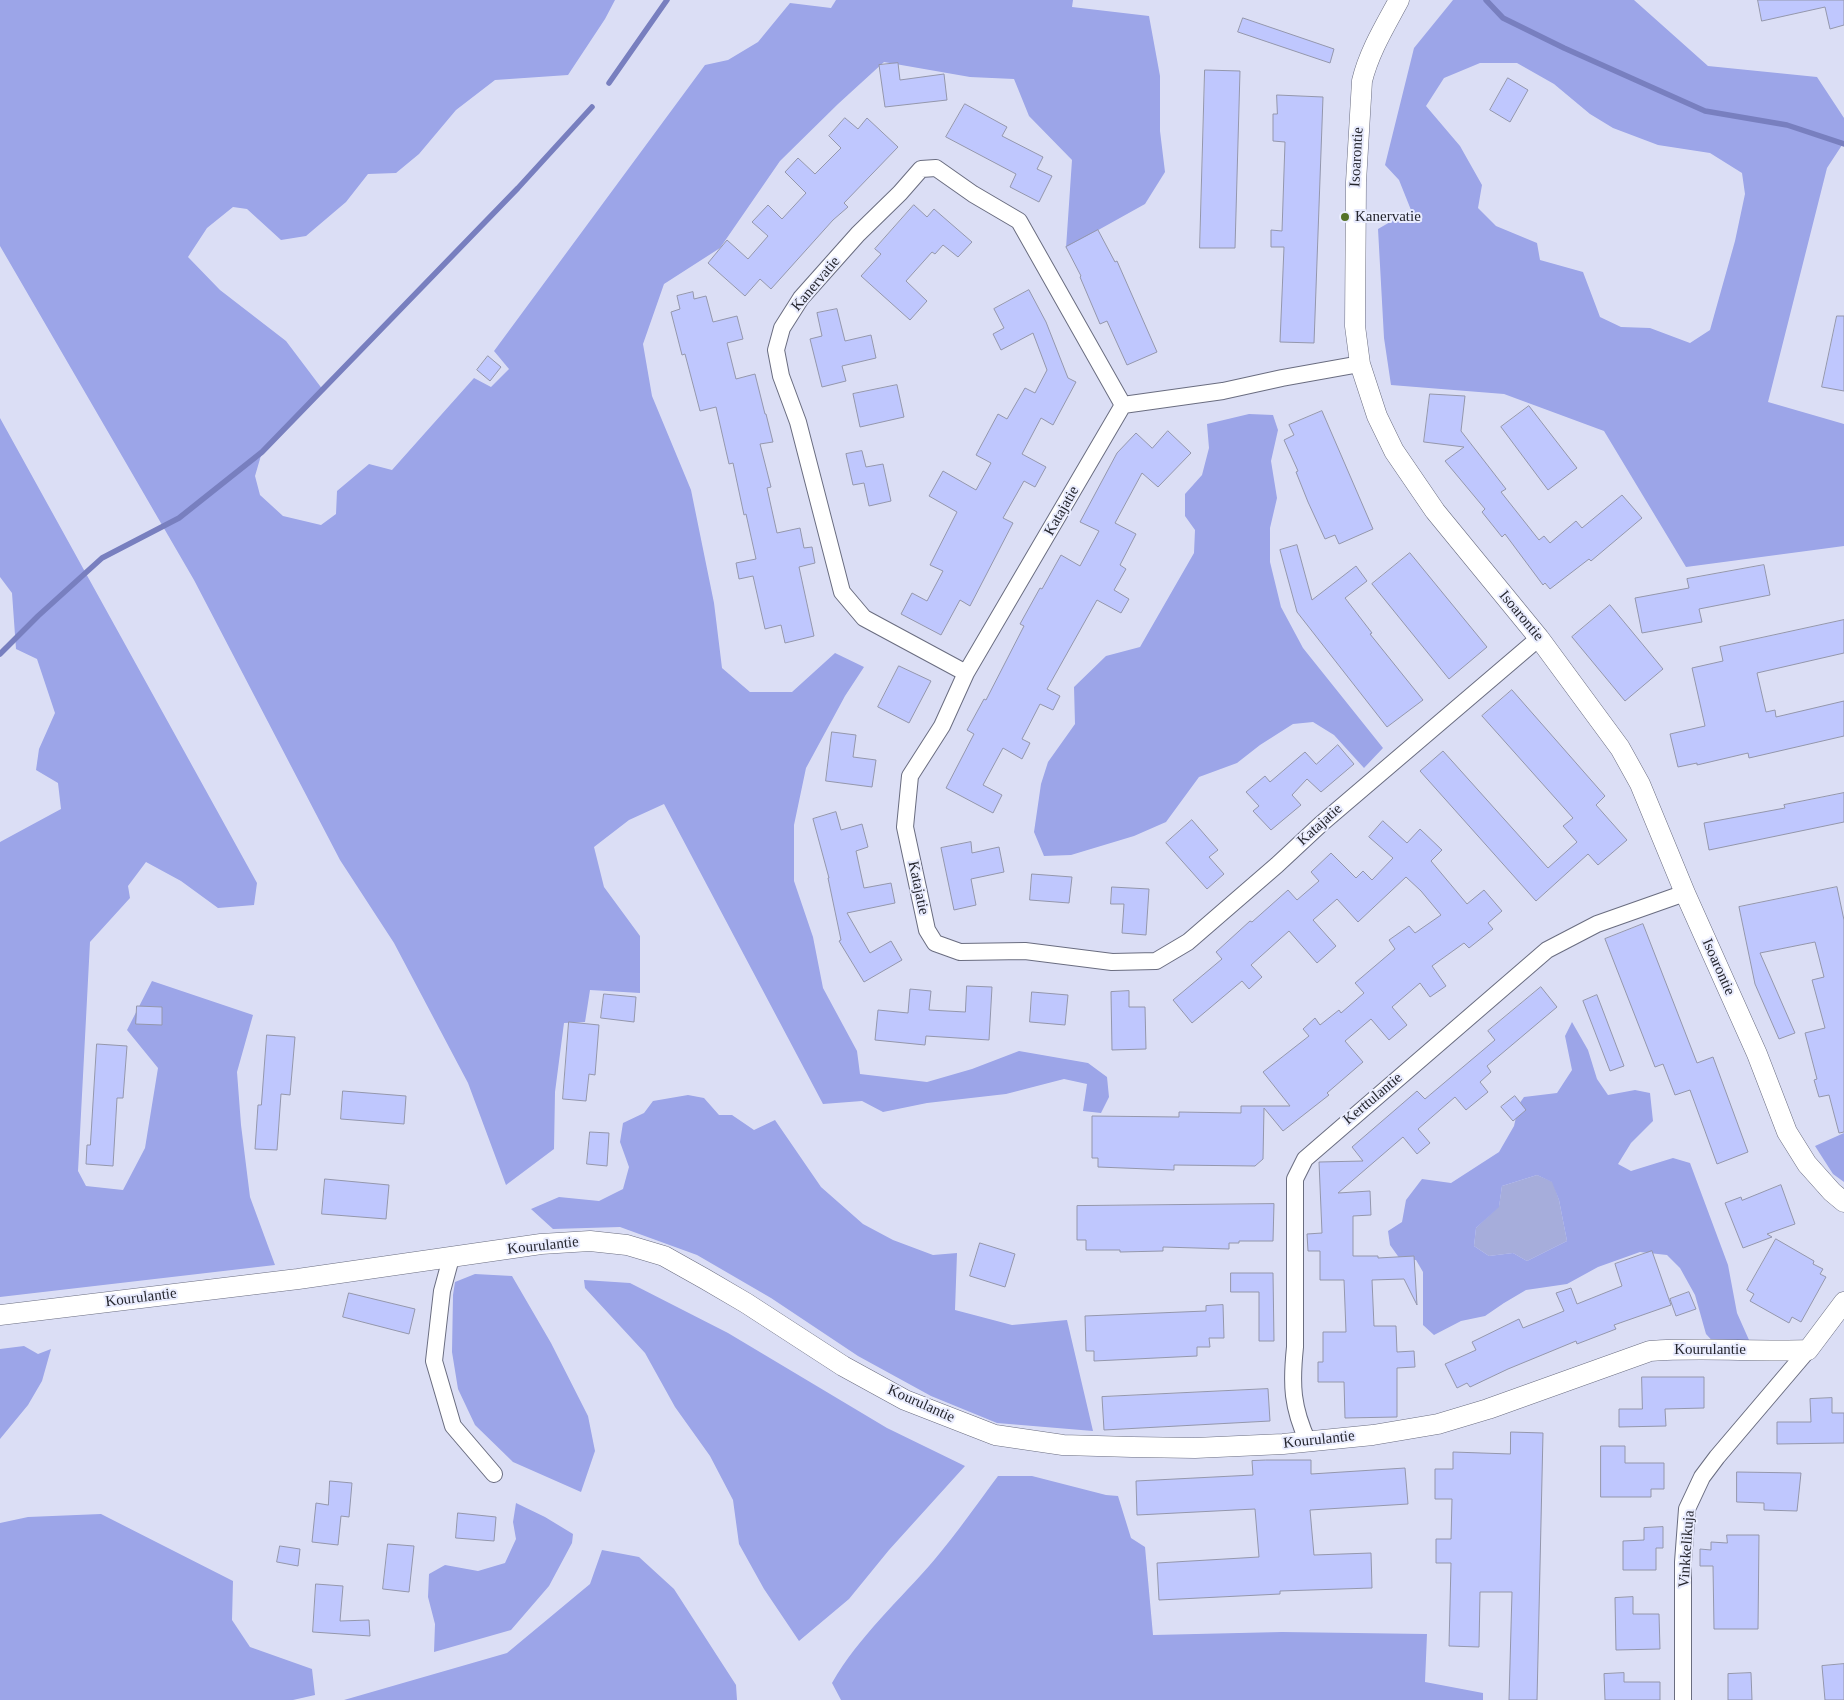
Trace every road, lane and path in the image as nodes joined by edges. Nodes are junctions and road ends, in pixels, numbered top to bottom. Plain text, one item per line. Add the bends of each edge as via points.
1 (1399, 0) edge
2 (1360, 364) junction
3 (1123, 405) junction
4 (1539, 638) junction
5 (966, 673) junction
6 (1685, 893) junction
7 (1844, 1202) edge
8 (451, 1258) junction
9 (1844, 1302) edge
10 (0, 1316) edge
11 (1808, 1350) junction
12 (1308, 1442) junction
13 (494, 1474) dead end
14 (1683, 1700) edge

1 - 2 street, Isoarontie via 1366,66 1361,97 1355,272 1355,326
2 - 3 street via 1223,391
2 - 4 street, Isoarontie via 1377,416 1394,451 1435,511
3 - 5 street, Katajatie
3 - 5 street, Kanervatie via 1019,221 936,168 921,168 802,298 782,328 776,350 781,376 798,422 842,592 864,618
4 - 5 street, Katajatie via 1188,942 1156,961 1112,962 1025,951 960,952 935,943 927,930 905,827 910,776 942,726
4 - 6 street, Isoarontie via 1610,734 1636,777
6 - 7 street, Isoarontie via 1757,1054 1787,1132 1807,1164
6 - 12 street, Kerttulantie via 1597,924 1547,950 1305,1159 1295,1179 1293,1372 1298,1420
8 - 10 street, Kourulantie
8 - 12 street, Kourulantie via 541,1244 590,1241 627,1245 664,1256 746,1303 842,1366 905,1400 995,1435 1063,1445 1102,1446 1195,1448
8 - 13 street via 442,1291 434,1360 453,1426
9 - 11 street
11 - 12 street, Kourulantie via 1650,1351 1438,1424
11 - 14 street, Vinkkelikuja via 1717,1457 1702,1477 1687,1509

